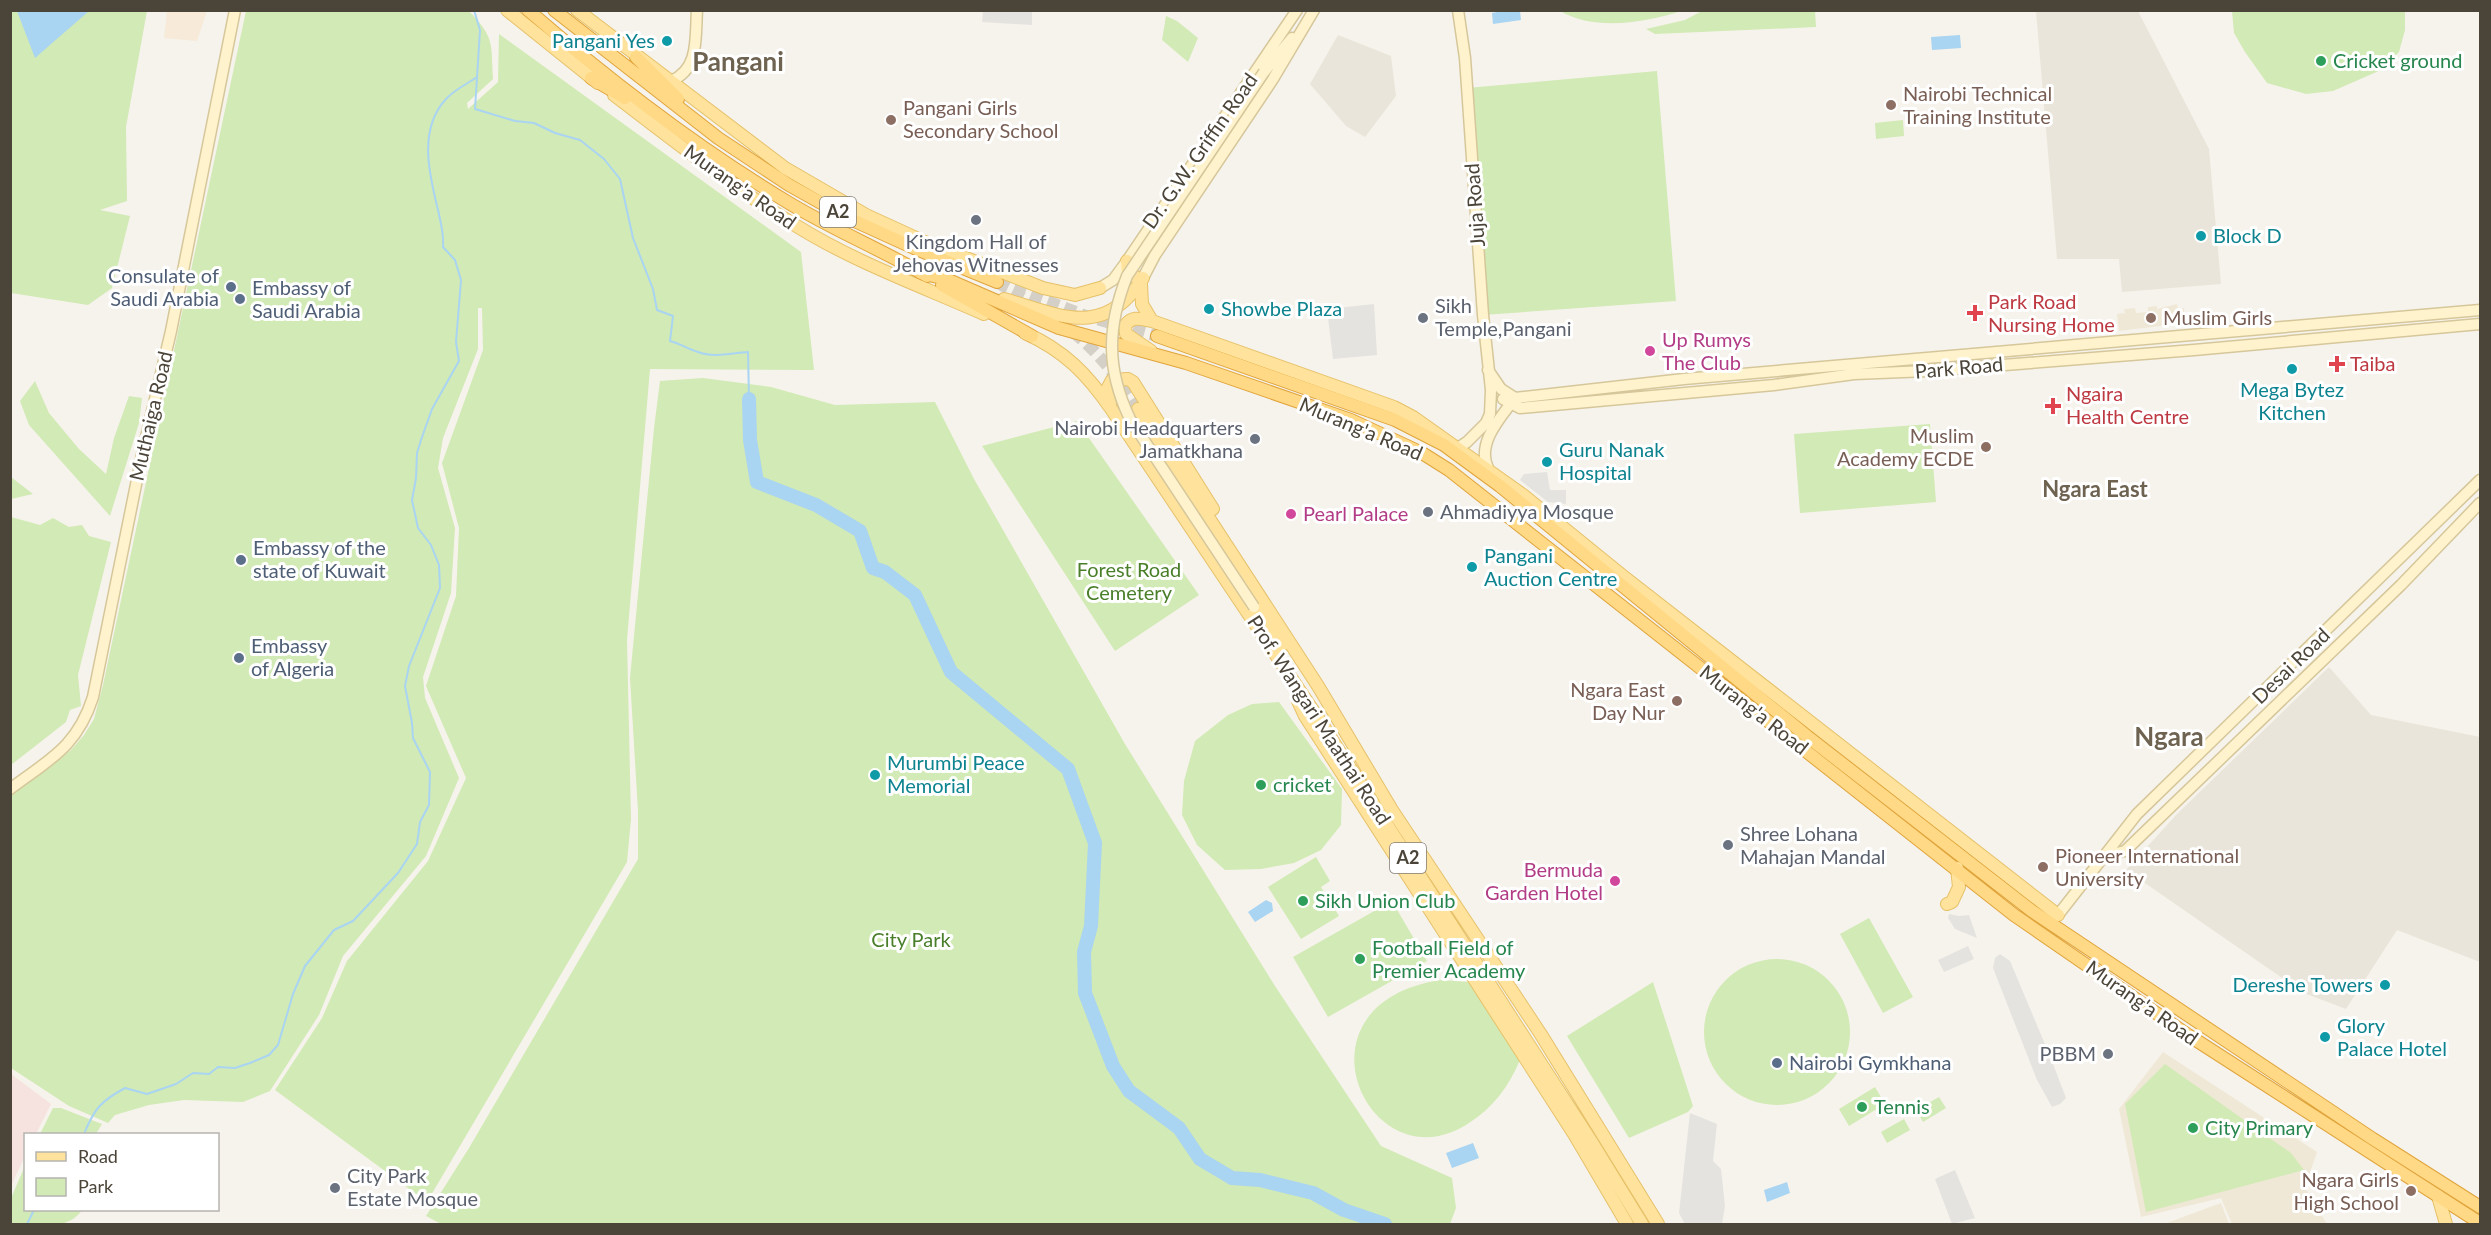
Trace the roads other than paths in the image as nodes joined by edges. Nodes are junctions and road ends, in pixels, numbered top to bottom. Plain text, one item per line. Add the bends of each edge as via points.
1 (236, 10) edge
2 (507, 10) edge
3 (528, 10) edge
4 (554, 10) edge
5 (577, 10) edge
6 (697, 10) edge
7 (1298, 10) edge
8 (1314, 10) edge
9 (1460, 10) edge
10 (636, 57) junction
11 (1264, 72) junction
12 (591, 78) junction
13 (670, 81) junction
14 (692, 117) junction
15 (687, 137) junction
16 (1127, 261) junction
17 (921, 273) junction
18 (1143, 278) junction
19 (997, 282) dead end
20 (1100, 288) joint
21 (982, 295) junction
22 (2481, 310) edge
23 (994, 315) joint
24 (1152, 321) junction
25 (2481, 324) edge
26 (1032, 336) junction
27 (1157, 336) tunnel mouth
28 (1152, 352) junction
29 (1488, 370) junction
30 (1490, 387) junction
31 (1513, 401) junction
32 (1138, 409) tunnel mouth
33 (1112, 410) junction
34 (1440, 439) junction
35 (1458, 448) junction
36 (1488, 468) junction
37 (2481, 480) edge
38 (2481, 503) edge
39 (1213, 509) dead end
40 (2405, 554) junction
41 (2418, 567) junction
42 (1254, 607) junction
43 (1284, 665) junction
44 (1297, 685) junction
45 (1331, 710) junction
46 (10, 789) edge
47 (2104, 856) junction
48 (1957, 868) junction
49 (1947, 904) dead end
50 (2058, 915) joint
51 (2438, 1196) junction
52 (2481, 1207) edge
53 (2481, 1223) edge
54 (1627, 1224) edge
55 (1641, 1224) edge
56 (1658, 1224) edge
57 (2446, 1224) edge

1 - 46 main road, Muthaiga Road via 93,697 68,746
2 - 12 main road, Murang'a Road
3 - 15 highway, Murang'a Road / A2 via 591,65
4 - 14 highway, Murang'a Road / A2
5 - 10 main road, Murang'a Road
6 - 13 main road via 692,62
7 - 11 main road
7 - 16 main road, Dr. G.W. Griffin Road
8 - 11 main road, Dr. G.W. Griffin Road
8 - 18 main road, Dr. G.W. Griffin Road
9 - 29 main road, Juja Road
10 - 13 main road, Murang'a Road
10 - 14 highway
11 - 42 main road, Prof. Wangari Maathai Road, bridge via 1127,276 1117,301 1111,336 1119,390 1130,419
12 - 15 highway
12 - 26 main road, Murang'a Road via 795,225 835,248
13 - 20 main road, Murang'a Road via 784,168 883,223 1043,288 1075,295
14 - 19 highway, Murang'a Road / A2 via 751,162 848,218
15 - 17 highway, Murang'a Road / A2 via 789,203
16 - 18 main road via 1128,273
16 - 20 main road, Dr. G.W. Griffin Road via 1113,280
17 - 21 highway, Murang'a Road
17 - 23 highway, Murang'a Road / A2
18 - 21 main road, Murang'a Road via 1129,299 1082,319 1062,318
18 - 24 main road via 1142,304
21 - 28 highway, Murang'a Road via 1035,320
22 - 31 main road, Park Road via 1684,379
23 - 26 highway, Prof. Wangari Maathai Road / A2
24 - 28 main road via 1135,318 1125,330 1130,338
24 - 34 main road via 1394,407
25 - 31 main road, Park Road via 2194,350 1854,374 1520,408
26 - 33 main road, Prof. Wangari Maathai Road / A2 via 1066,356
27 - 34 highway, Murang'a Road
28 - 48 highway, Murang'a Road via 1351,420 1449,470
29 - 30 main road, Juja Road
29 - 31 main road
30 - 31 main road via 1499,397
30 - 35 main road, Juja Road via 1486,423
31 - 36 main road via 1488,439 1484,456
32 - 45 main road, Prof. Wangari Maathai Road / A2
33 - 39 main road via 1108,386 1112,380 1128,379
33 - 43 main road, Prof. Wangari Maathai Road / A2
34 - 35 main road, Murang'a Road
34 - 52 highway, Murang'a Road via 1790,722 2032,911
35 - 36 main road, Murang'a Road
36 - 50 main road, Murang'a Road
37 - 40 main road, Desai Road
38 - 41 main road, Desai Road
40 - 41 main road
40 - 47 main road, Desai Road via 2138,814
41 - 47 main road, Desai Road via 2125,851
42 - 43 main road
42 - 45 main road
43 - 44 main road, Prof. Wangari Maathai Road / A2
44 - 54 main road via 1298,701 1305,716 1574,1134
44 - 55 main road, Prof. Wangari Maathai Road / A2 via 1592,1141
45 - 56 main road, Prof. Wangari Maathai Road / A2
47 - 50 main road, Desai Road
48 - 49 main road via 1959,887
48 - 51 highway, Murang'a Road via 2014,915 2188,1035
51 - 53 highway, Murang'a Road
51 - 57 main road

